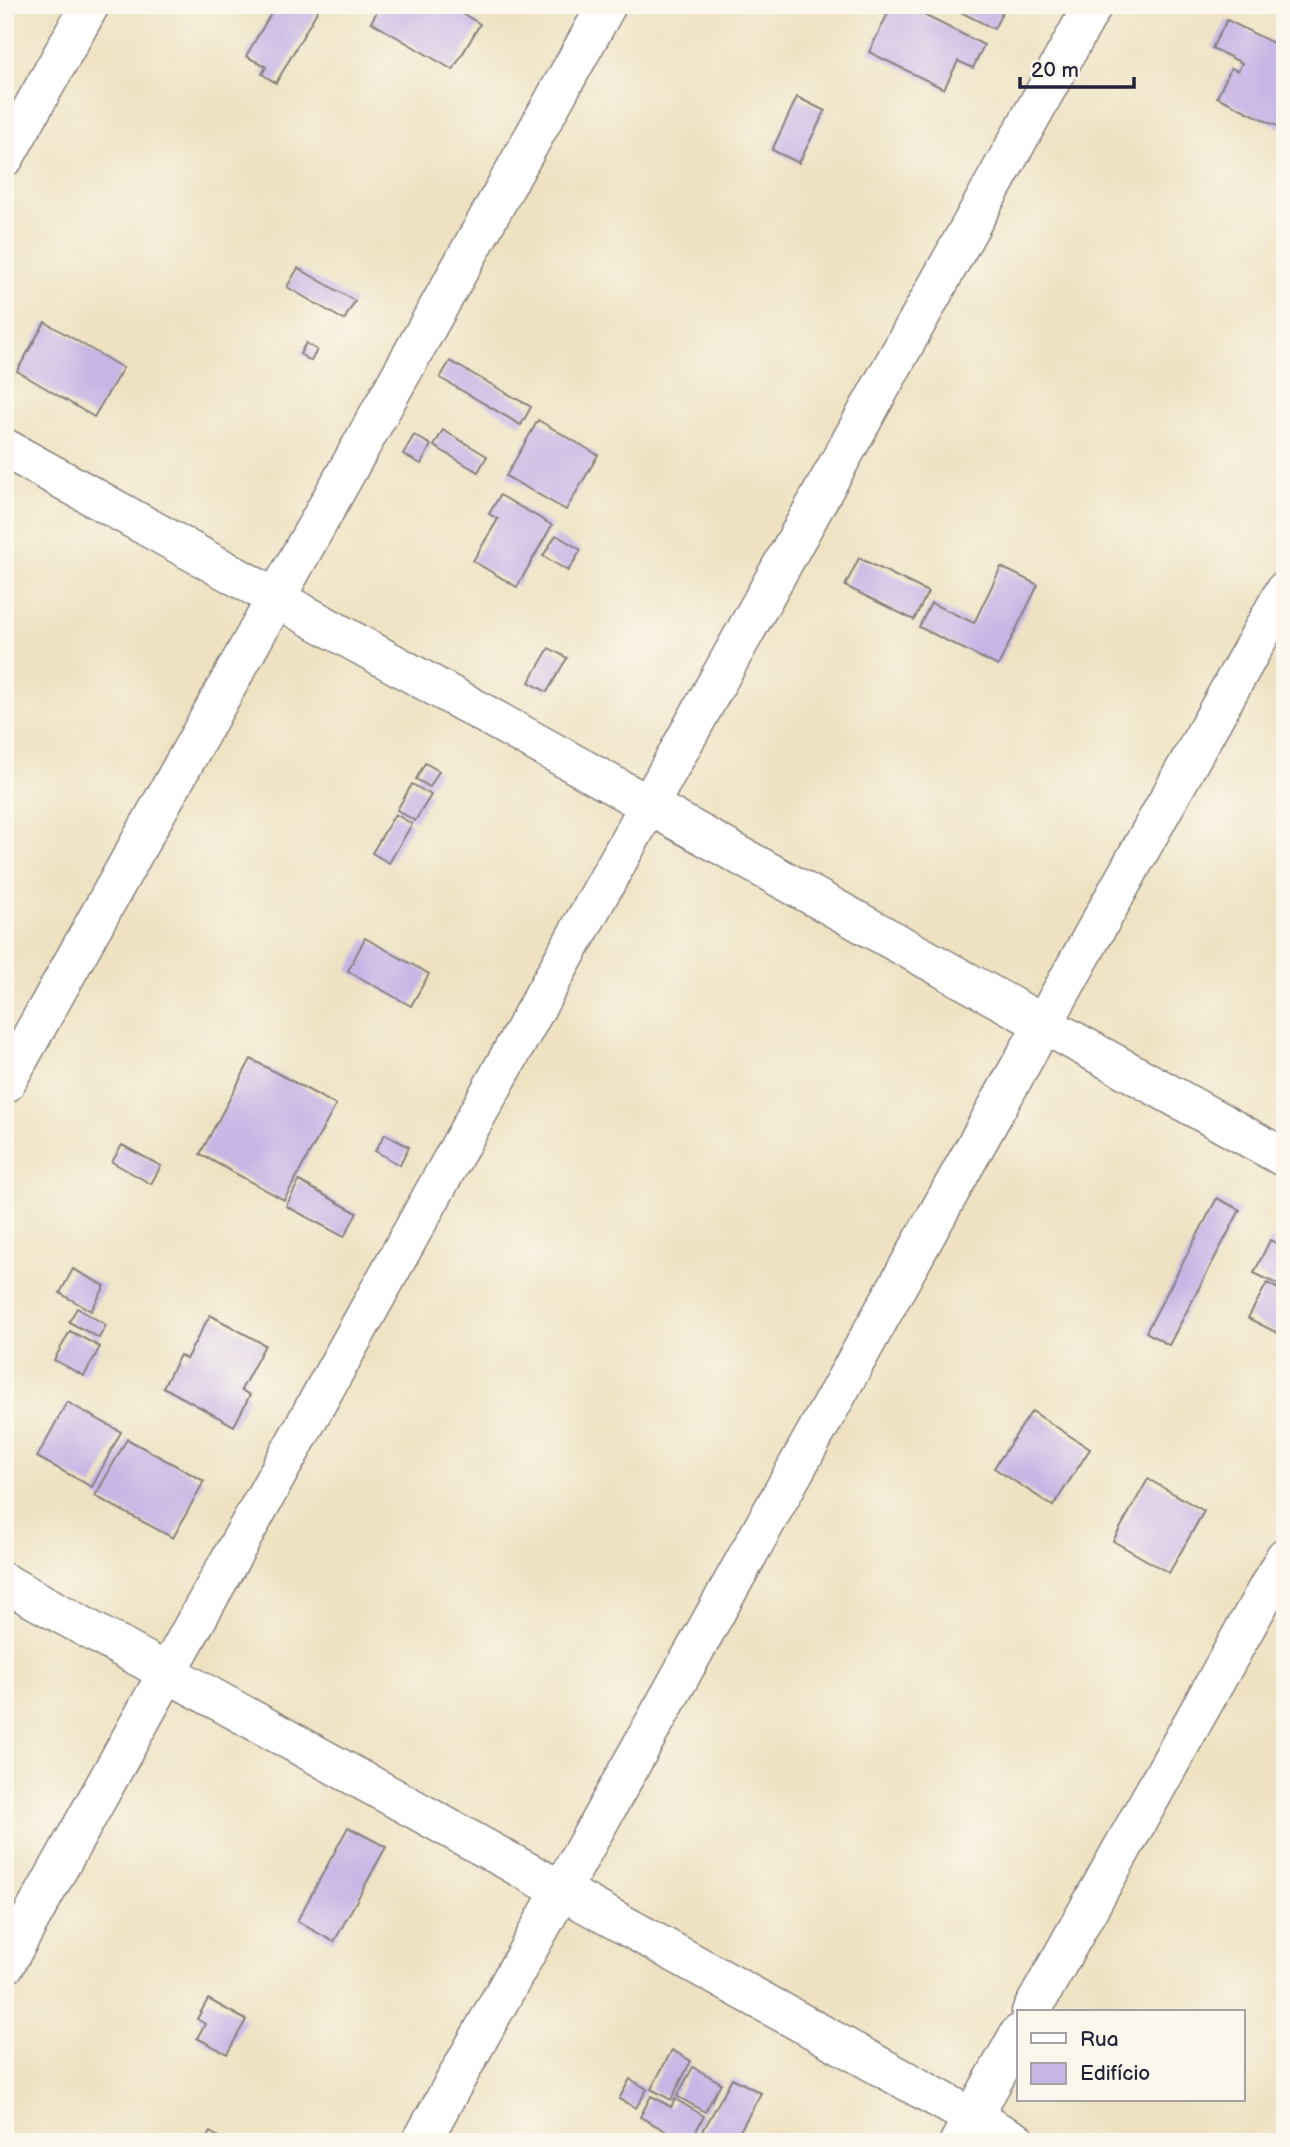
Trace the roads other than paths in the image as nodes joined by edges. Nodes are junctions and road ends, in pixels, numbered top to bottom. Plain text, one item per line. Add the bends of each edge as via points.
1 (90, 5) edge
2 (607, 5) edge
3 (1093, 5) edge
4 (5, 157) edge
5 (5, 448) edge
6 (1285, 590) edge
7 (276, 598) junction
8 (649, 805) junction
9 (1043, 1024) junction
10 (5, 1084) edge
11 (1285, 1158) edge
12 (1285, 1557) edge
13 (5, 1583) edge
14 (167, 1673) junction
15 (561, 1890) junction
16 (5, 1965) edge
17 (1032, 2010) edge
18 (1017, 2038) edge
19 (966, 2129) edge
20 (421, 2142) edge
21 (1017, 2142) edge

1 - 4 street
2 - 7 street
3 - 8 street
5 - 7 street
6 - 9 street
7 - 8 street
7 - 10 street
8 - 9 street
8 - 14 street
9 - 11 street
9 - 15 street
12 - 17 street
13 - 14 street
14 - 15 street
14 - 16 street
15 - 19 street
15 - 20 street
18 - 19 street
19 - 21 street

